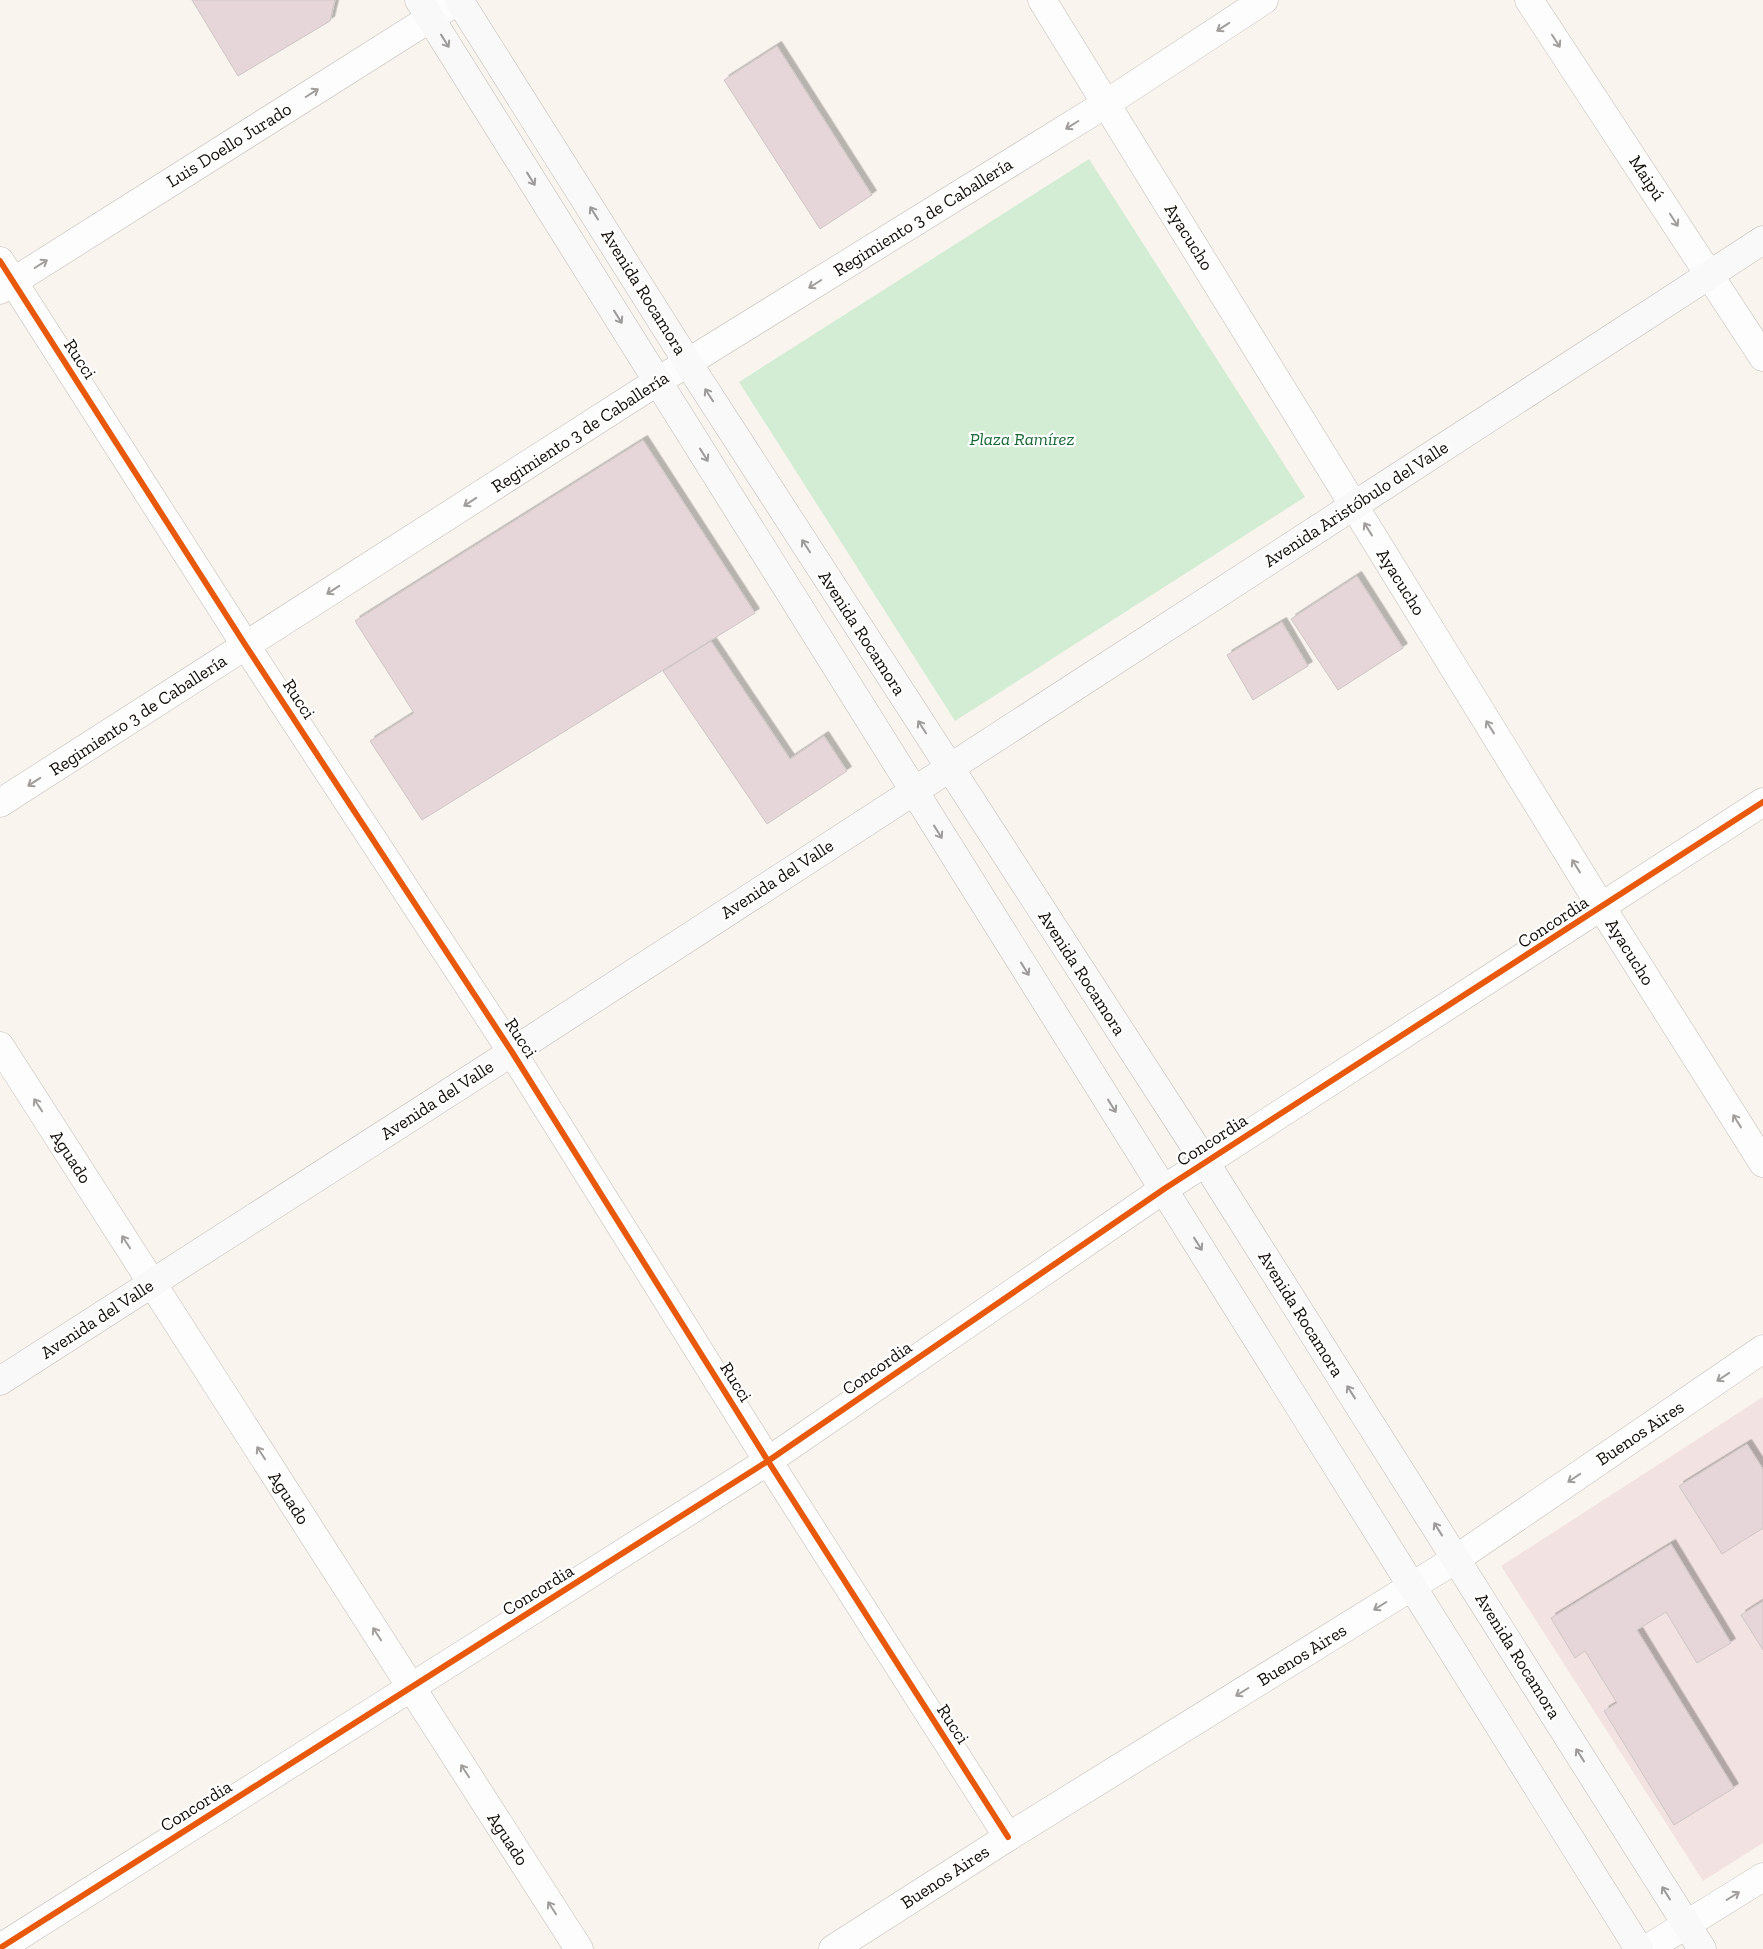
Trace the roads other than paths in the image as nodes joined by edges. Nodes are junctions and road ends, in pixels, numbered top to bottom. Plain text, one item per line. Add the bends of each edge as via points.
1 (459, 0) edge
2 (1042, 0) edge
3 (1264, 0) edge
4 (1529, 0) edge
5 (425, 9) edge
6 (1107, 103) junction
7 (1763, 240) edge
8 (1710, 275) junction
9 (4, 278) edge
10 (1763, 358) edge
11 (688, 363) junction
12 (658, 381) junction
13 (1354, 506) junction
14 (246, 646) junction
15 (949, 768) junction
16 (912, 790) junction
17 (1763, 802) edge
18 (0, 804) edge
19 (1602, 908) junction
20 (0, 1046) edge
21 (512, 1052) junction
22 (1205, 1162) junction
23 (1763, 1163) edge
24 (1164, 1188) junction
25 (152, 1283) junction
26 (1763, 1349) edge
27 (0, 1381) edge
28 (768, 1462) junction
29 (1456, 1558) junction
30 (1412, 1586) junction
31 (411, 1688) junction
32 (1008, 1837) junction
33 (1763, 1877) edge
34 (1686, 1925) junction
35 (6, 1942) edge
36 (578, 1949) edge
37 (833, 1949) edge
38 (1639, 1949) edge
39 (1647, 1949) edge
40 (1702, 1949) edge

1 - 5 street, Luis Doello Jurado
11 -> 1 main road, Avenida Rocamora
2 - 6 street, Ayacucho
3 -> 6 street, Regimiento 3 de Caballería
4 -> 8 street, Maipú
9 -> 5 street, Luis Doello Jurado
5 -> 12 main road, Avenida Rocamora
6 -> 11 street, Regimiento 3 de Caballería
6 - 13 street, Ayacucho
7 - 8 main road, Avenida Aristóbulo del Valle
8 - 10 street, Maipú
8 - 13 main road, Avenida Aristóbulo del Valle
9 - 14 street, Rucci
11 - 12 street, Regimiento 3 de Caballería
15 -> 11 main road, Avenida Rocamora
12 -> 14 street, Regimiento 3 de Caballería
12 -> 16 main road, Avenida Rocamora
13 - 15 main road, Avenida Aristóbulo del Valle
19 -> 13 street, Ayacucho
14 -> 18 street, Regimiento 3 de Caballería
14 - 21 street, Rucci
15 - 16 main road, Avenida del Valle
15 - 22 main road, Avenida Rocamora
16 - 21 main road, Avenida del Valle
16 -> 24 main road, Avenida Rocamora
17 - 19 street, Concordia
19 - 22 street, Concordia
23 -> 19 street, Ayacucho
25 -> 20 street, Aguado
21 - 25 main road, Avenida del Valle
21 - 28 street, Rucci
22 - 24 street, Concordia
29 -> 22 main road, Avenida Rocamora
24 - 28 street, Concordia
24 -> 30 main road, Avenida Rocamora
25 - 27 main road, Avenida del Valle
31 -> 25 street, Aguado
26 -> 29 street, Buenos Aires
28 - 31 street, Concordia
28 - 32 street, Rucci
29 - 30 street, Buenos Aires
34 -> 29 main road, Avenida Rocamora
30 -> 32 street, Buenos Aires
30 - 38 main road, Avenida Rocamora
31 - 35 street, Concordia
36 -> 31 street, Aguado
32 - 37 street, Buenos Aires
34 -> 33 street
34 - 39 street
34 - 40 main road, Avenida Rocamora

